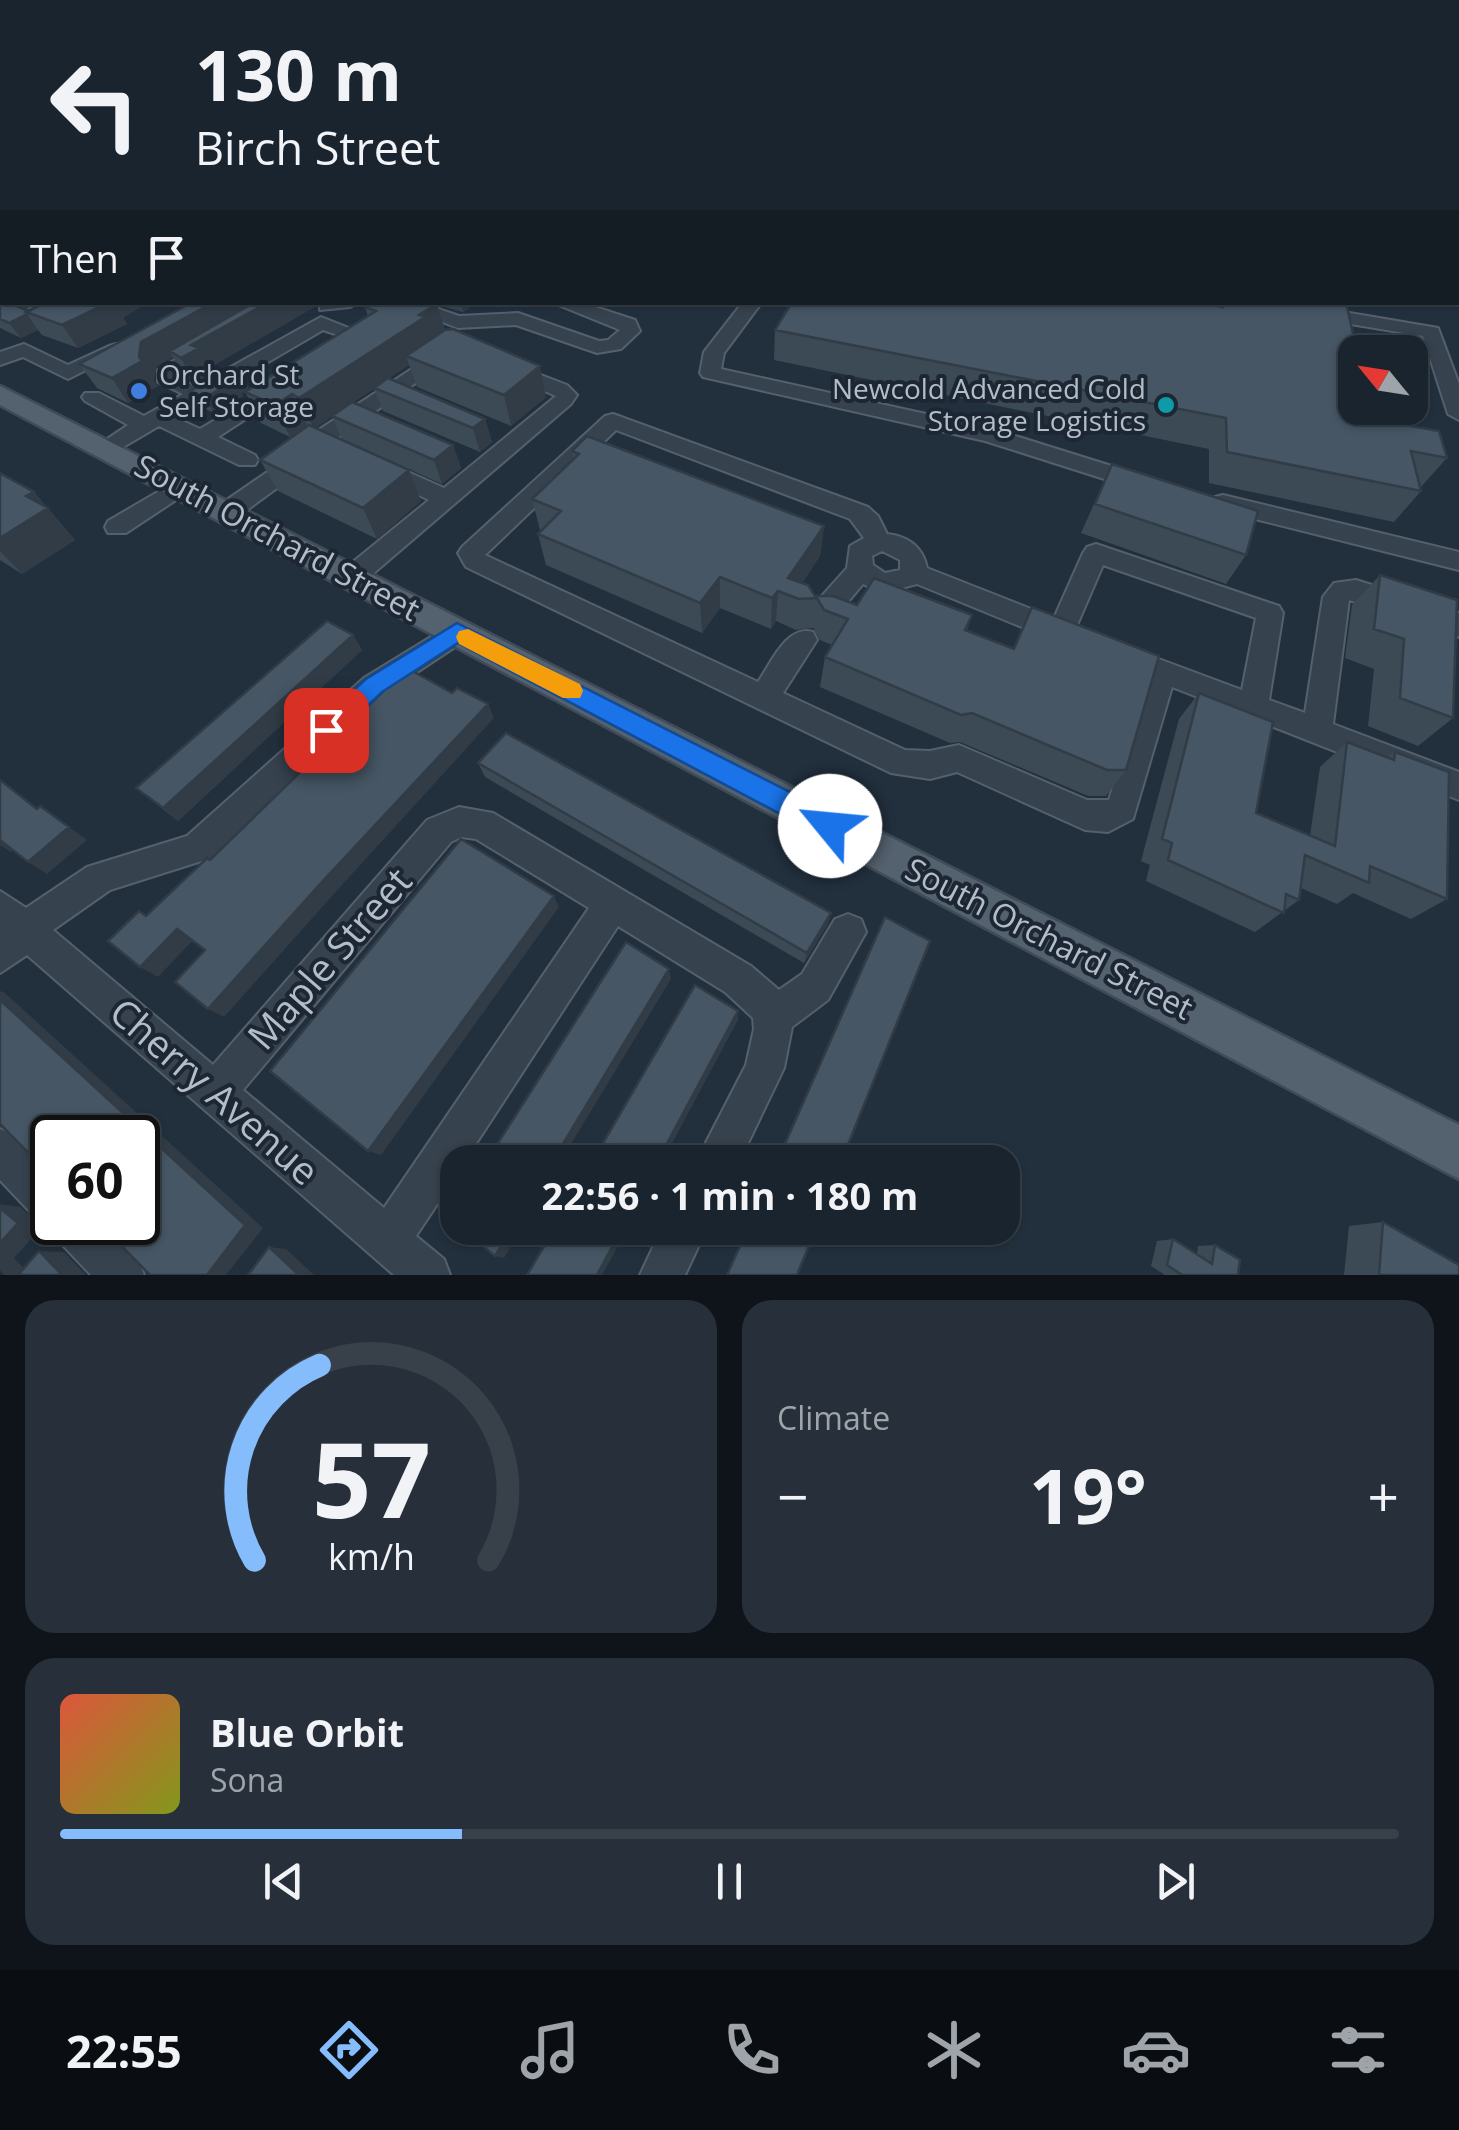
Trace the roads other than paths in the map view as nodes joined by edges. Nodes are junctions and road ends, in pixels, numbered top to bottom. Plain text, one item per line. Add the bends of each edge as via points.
1 (24, 305) edge
2 (328, 305) edge
3 (407, 305) edge
4 (522, 305) edge
5 (569, 305) edge
6 (752, 305) edge
7 (1266, 305) edge
8 (0, 316) edge
9 (504, 317) junction
10 (233, 335) edge
11 (360, 336) edge
12 (134, 340) edge
13 (270, 352) junction
14 (0, 359) edge
15 (294, 362) edge
16 (185, 388) junction
17 (92, 397) dead end
18 (254, 404) edge
19 (7, 405) edge
20 (1459, 414) edge
21 (146, 420) junction
22 (201, 438) junction
23 (105, 448) junction
24 (339, 450) junction
25 (247, 460) dead end
26 (180, 487) junction
27 (1170, 490) edge
28 (446, 499) junction
29 (1208, 499) edge
30 (834, 505) junction
31 (227, 512) junction
32 (818, 526) edge
33 (117, 528) dead end
34 (878, 542) junction
35 (1459, 561) edge
36 (860, 570) junction
37 (913, 572) junction
38 (352, 577) junction
39 (821, 615) edge
40 (1459, 627) edge
41 (457, 632) junction
42 (1060, 632) junction
43 (804, 640) dead end
44 (1092, 644) edge
45 (1127, 657) edge
46 (1162, 671) junction
47 (764, 698) junction
48 (1254, 706) junction
49 (1317, 731) junction
50 (1459, 786) edge
51 (612, 903) junction
52 (9, 931) edge
53 (848, 932) dead end
54 (767, 1009) junction
55 (216, 1093) junction
56 (725, 1145) edge
57 (0, 1150) edge
58 (1459, 1152) edge
59 (30, 1181) edge
60 (388, 1240) junction
61 (93, 1245) edge
62 (677, 1245) edge
63 (122, 1275) edge
64 (428, 1275) edge
65 (662, 1275) edge

1 - 8 street
2 - 16 street
3 - 9 street via 458,322
4 - 9 street
5 - 9 street via 628,324 630,331 597,347
6 - 27 street via 714,352 710,373 990,435
7 - 20 street via 1431,332
10 - 16 street via 164,374
11 - 13 street via 322,323
12 - 14 street via 68,373 24,350
13 - 15 street
13 - 21 street
16 - 21 street
17 - 21 street
18 - 22 street
19 - 23 main road, South Orchard Street
21 - 22 street
21 - 23 street
22 - 25 street
23 - 26 main road, South Orchard Street
24 - 28 street
24 - 28 street via 368,416 448,352 472,354 567,395 476,462
24 - 31 street
26 - 31 main road, South Orchard Street
26 - 33 street
28 - 38 street
29 - 35 street
30 - 32 street
30 - 34 street via 859,513
30 - 47 street via 614,421 470,553
31 - 38 main road, South Orchard Street
34 - 36 street via 859,552
34 - 37 street via 907,550
36 - 37 street via 892,583
36 - 39 street
37 - 42 street
38 - 41 main road, South Orchard Street
40 - 49 street via 1343,590 1336,598
41 - 52 street via 374,686 199,847 88,883
41 - 58 main road, South Orchard Street
42 - 44 street
42 - 48 street via 1096,553 1270,613
43 - 47 street
45 - 46 street
46 - 47 street via 1122,809 1108,817 1085,814 959,758 902,762
46 - 48 street
48 - 49 street
49 - 50 street
51 - 54 street via 738,979
51 - 55 street, Maple Street via 481,824 445,826
51 - 60 street
52 - 55 street, Cherry Avenue
53 - 54 street via 814,987
54 - 56 street via 772,1046
55 - 60 street, Cherry Avenue
57 - 59 street
60 - 64 street, Cherry Avenue
61 - 63 street
62 - 65 street

